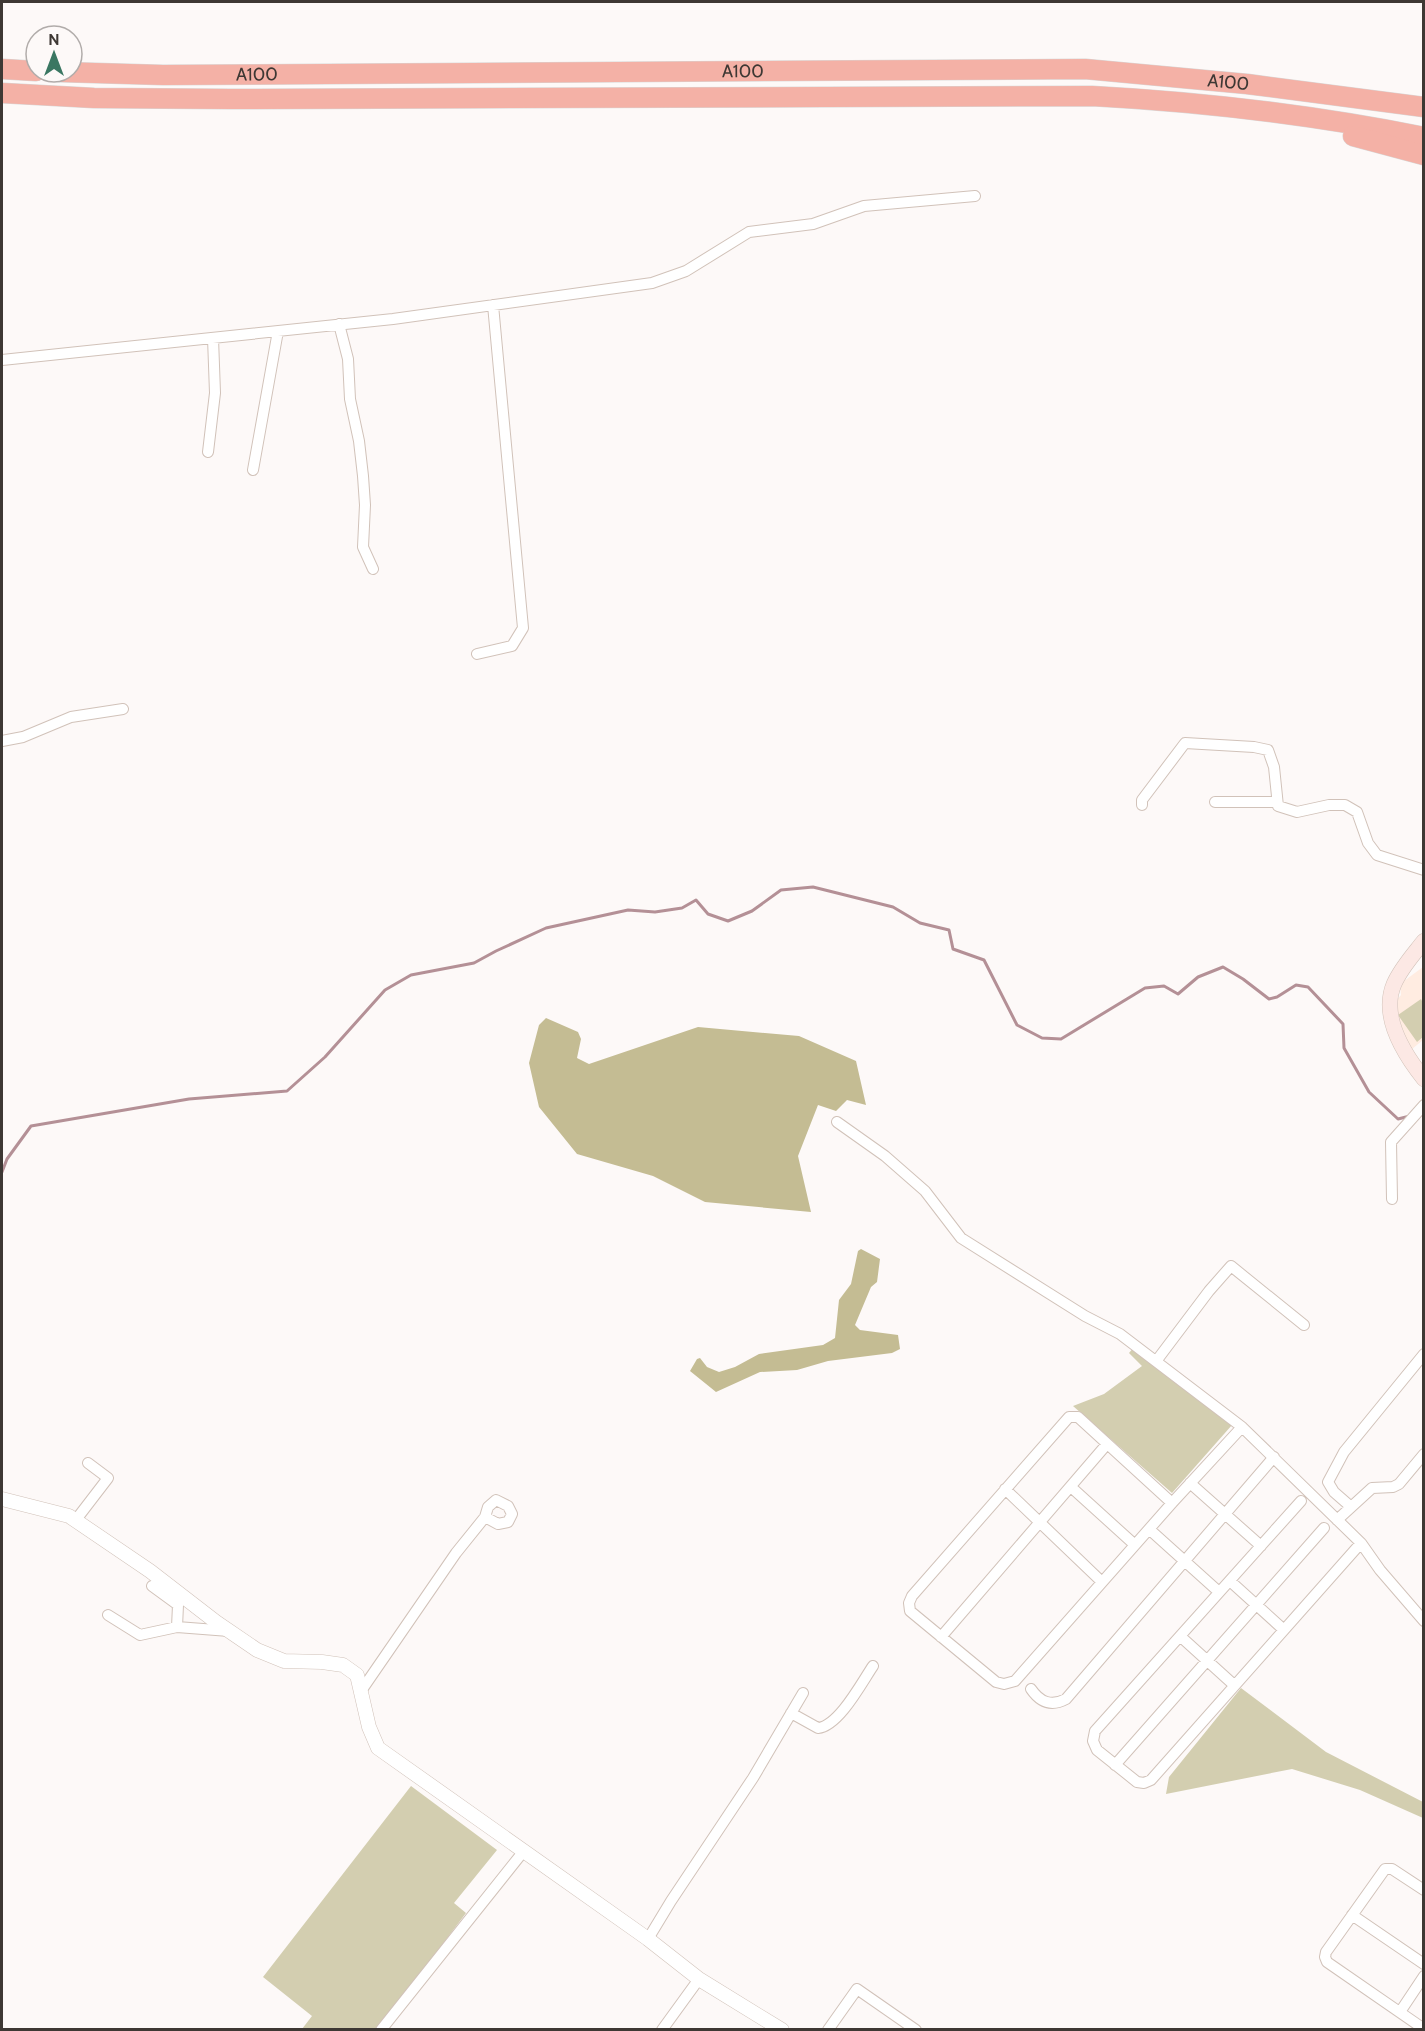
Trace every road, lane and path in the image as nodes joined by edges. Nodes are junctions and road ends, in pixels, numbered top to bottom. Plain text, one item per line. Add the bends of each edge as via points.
1 (2, 69) edge
2 (1085, 69) junction
3 (24, 70) edge
4 (84, 73) edge
5 (2, 93) edge
6 (1424, 93) edge
7 (1023, 96) junction
8 (1424, 107) edge
9 (1424, 137) edge
10 (1424, 155) edge
11 (975, 196) dead end
12 (494, 305) junction
13 (339, 324) junction
14 (278, 331) junction
15 (213, 338) junction
16 (2, 360) edge
17 (208, 452) dead end
18 (253, 470) dead end
19 (373, 569) dead end
20 (477, 654) dead end
21 (123, 709) dead end
22 (2, 741) edge
23 (1215, 802) dead end
24 (1277, 802) junction
25 (1142, 805) dead end
26 (1424, 870) edge
27 (1424, 942) edge
28 (1424, 1079) edge
29 (1424, 1105) edge
30 (837, 1122) dead end
31 (1392, 1199) dead end
32 (1304, 1325) dead end
33 (1424, 1354) edge
34 (1157, 1360) junction
35 (1242, 1427) junction
36 (1107, 1444) junction
37 (1424, 1454) edge
38 (1274, 1457) junction
39 (88, 1463) dead end
40 (1190, 1483) junction
41 (1071, 1487) junction
42 (1005, 1489) junction
43 (2, 1499) edge
44 (1301, 1502) dead end
45 (1172, 1503) junction
46 (1350, 1506) junction
47 (1225, 1514) junction
48 (484, 1517) dead end
49 (1337, 1520) junction
50 (75, 1521) junction
51 (1040, 1522) junction
52 (1324, 1528) dead end
53 (1149, 1529) junction
54 (1360, 1543) junction
55 (1135, 1545) junction
56 (1261, 1546) junction
57 (1185, 1561) junction
58 (1230, 1581) junction
59 (1102, 1582) junction
60 (152, 1586) dead end
61 (1220, 1592) junction
62 (1256, 1605) junction
63 (108, 1616) dead end
64 (1424, 1621) edge
65 (177, 1627) junction
66 (1284, 1630) junction
67 (229, 1631) junction
68 (1180, 1636) junction
69 (941, 1637) junction
70 (1207, 1661) junction
71 (873, 1666) dead end
72 (1234, 1685) junction
73 (1031, 1689) dead end
74 (361, 1691) junction
75 (803, 1693) dead end
76 (791, 1713) junction
77 (1115, 1765) junction
78 (523, 1852) junction
79 (1424, 1890) edge
80 (1352, 1915) junction
81 (648, 1939) junction
82 (1424, 1964) edge
83 (1424, 1977) edge
84 (699, 1979) junction
85 (1400, 2012) junction
86 (1424, 2029) edge
87 (381, 2030) edge
88 (663, 2030) edge
89 (783, 2030) edge
90 (828, 2030) edge
91 (916, 2030) edge

1 - 3 highway
2 - 4 highway, A100 / A100
2 - 6 highway via 1256,79 1358,92
2 - 8 highway, A100 / A100 via 1247,84
5 - 7 highway, A100 via 219,99
7 - 9 highway, A100 via 1092,96 1227,106
7 - 10 highway via 1261,119 1364,138
11 - 12 street via 864,206 813,224 749,232 686,271 652,283
12 - 13 street
12 - 20 street via 523,628 512,646
13 - 14 street
13 - 19 street via 348,359 350,399 363,476 363,547
14 - 15 street
14 - 18 street
15 - 16 street
15 - 17 street via 215,393
21 - 22 street via 71,717
23 - 24 street
24 - 25 street via 1274,767 1268,750 1185,743
24 - 26 street via 1278,806 1297,812 1345,805 1357,812 1368,843 1377,855
27 - 28 main road via 1393,986 1389,1005 1396,1032
29 - 31 street via 1391,1142
30 - 34 street via 925,1191 961,1238
32 - 34 street via 1231,1266
33 - 46 street via 1344,1452 1328,1482
34 - 35 street
35 - 38 street
35 - 40 street
36 - 41 street
36 - 42 street via 1078,1417 1069,1417
36 - 45 street
37 - 46 street via 1399,1484 1372,1488
38 - 47 street
38 - 49 street
39 - 50 street via 108,1478
40 - 45 street
40 - 47 street
41 - 51 street
41 - 55 street
42 - 51 street
42 - 69 street via 910,1599 912,1614
43 - 50 street via 69,1516
44 - 56 street
45 - 53 street
46 - 49 street
47 - 56 street
47 - 57 street
48 - 74 street
49 - 54 street
50 - 67 street via 150,1570
51 - 59 street
51 - 69 street
52 - 62 street
53 - 55 street
53 - 57 street
54 - 64 street
54 - 66 street
55 - 59 street
56 - 58 street
57 - 61 street
57 - 73 street via 1066,1699 1045,1702
58 - 61 street
58 - 62 street
59 - 69 street via 1012,1683 996,1682
60 - 65 street via 178,1605
61 - 68 street
62 - 66 street
62 - 70 street
63 - 65 street via 140,1635
65 - 67 street
66 - 72 street
67 - 74 street via 257,1650 284,1661 343,1665 357,1675
68 - 70 street
68 - 77 street via 1094,1734 1095,1748
70 - 72 street
70 - 77 street
71 - 76 street via 832,1723 818,1728
72 - 77 street via 1151,1780 1137,1782
74 - 78 street via 378,1748
75 - 76 street
76 - 81 street
78 - 81 street
78 - 87 street
79 - 80 street via 1387,1868
80 - 82 street
80 - 85 street via 1326,1952 1325,1960
81 - 84 street
83 - 85 street
84 - 88 street
84 - 89 street
85 - 86 street
90 - 91 street via 857,1989

